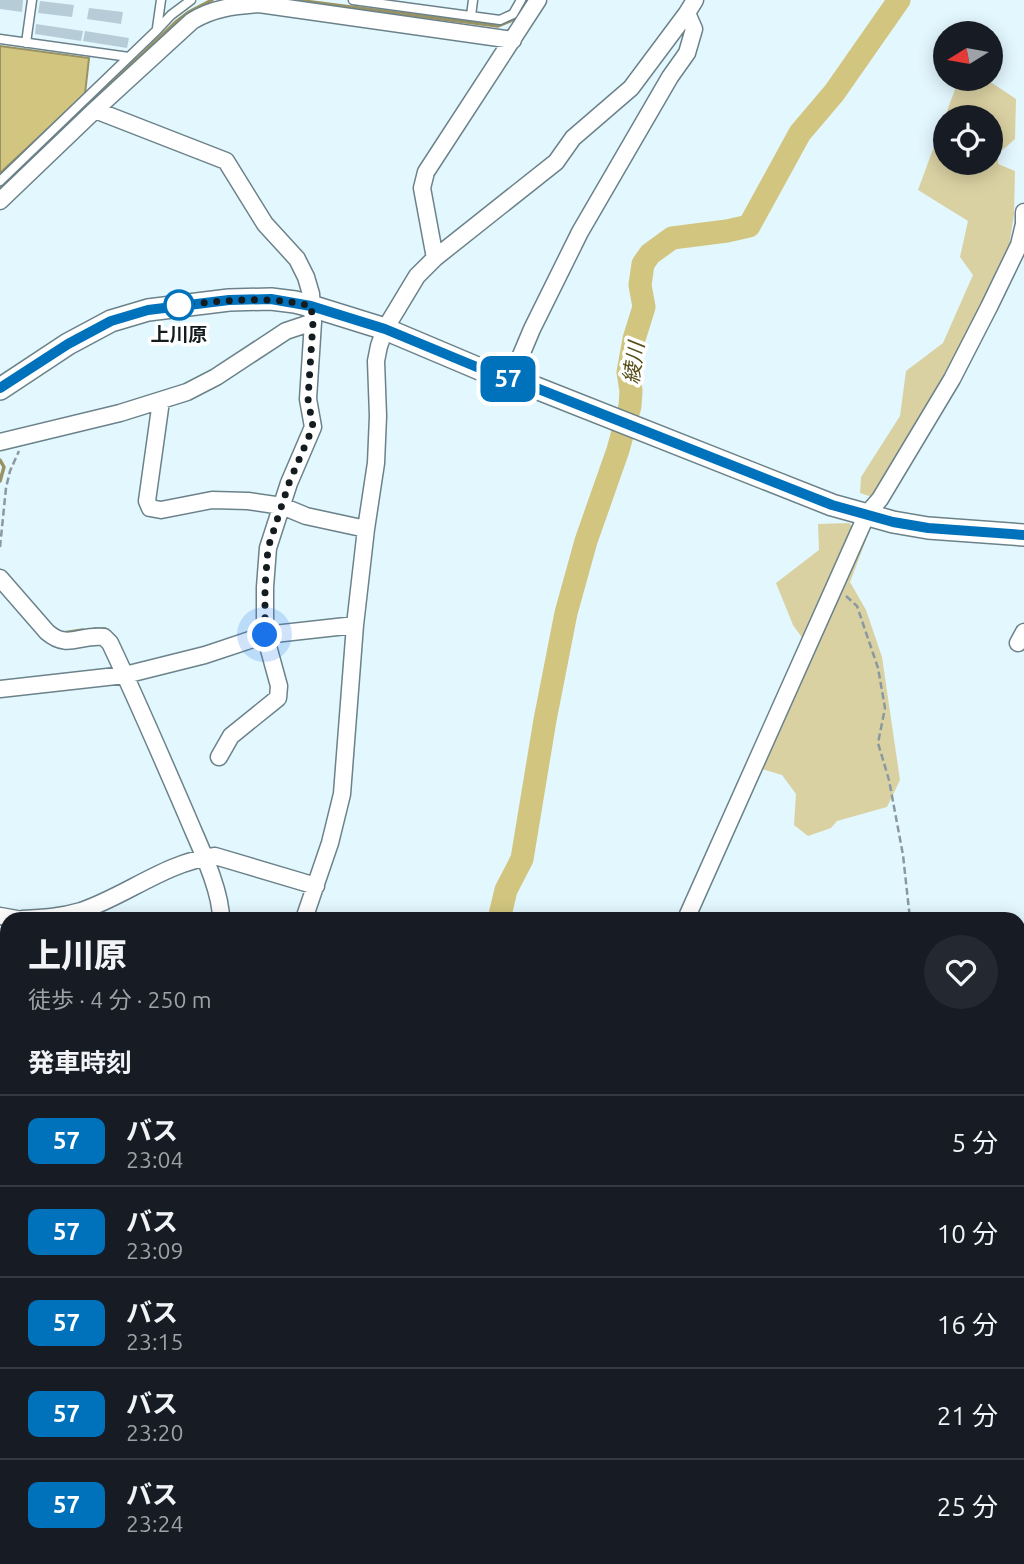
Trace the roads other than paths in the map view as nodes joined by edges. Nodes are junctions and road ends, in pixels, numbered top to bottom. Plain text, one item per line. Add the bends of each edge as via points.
1 (32, 0) edge
2 (161, 0) edge
3 (191, 0) edge
4 (353, 0) edge
5 (473, 0) edge
6 (521, 0) edge
7 (538, 0) edge
8 (691, 6) edge
9 (471, 16) junction
10 (157, 30) junction
11 (0, 39) edge
12 (513, 40) junction
13 (26, 43) junction
14 (129, 57) junction
15 (95, 110) junction
16 (0, 181) edge
17 (0, 201) edge
18 (1024, 212) edge
19 (435, 258) junction
20 (312, 314) junction
21 (385, 329) junction
22 (511, 380) junction
23 (0, 388) edge
24 (161, 401) junction
25 (0, 442) edge
26 (282, 506) junction
27 (867, 514) junction
28 (366, 529) junction
29 (1024, 535) edge
30 (0, 579) edge
31 (355, 625) junction
32 (265, 635) junction
33 (125, 675) junction
34 (0, 689) edge
35 (219, 757) dead end
36 (204, 858) junction
37 (316, 886) junction
38 (76, 912) edge
39 (221, 912) edge
40 (307, 912) edge
41 (689, 912) edge

1 - 13 lane
2 - 10 lane
3 - 10 lane
4 - 9 lane
5 - 9 lane
6 - 9 lane via 513,14 500,20
7 - 12 street
8 - 19 street via 631,88 573,138 556,162
8 - 22 street via 694,29 687,53 580,232
10 - 14 lane
11 - 13 lane
12 - 15 street via 259,4 216,9 192,21
12 - 19 street via 426,172 422,188
13 - 14 lane
14 - 16 lane
15 - 17 street
15 - 20 street via 226,161 265,224 297,259 311,294
18 - 27 street via 1019,246 952,379
19 - 21 street via 417,276
20 - 21 main road
20 - 23 main road via 271,299 148,310 86,333
20 - 24 street via 216,377
20 - 26 street via 308,399 313,427
21 - 22 main road
21 - 28 street via 376,361 376,463
22 - 27 main road via 832,505
24 - 25 street
24 - 26 street via 150,508 212,500
26 - 28 street
26 - 32 street via 268,548
27 - 29 main road via 928,528
27 - 41 street
28 - 31 street
30 - 33 street via 55,639 104,636
31 - 32 street
31 - 37 street via 342,793
32 - 33 street
32 - 35 street via 278,698 231,736
33 - 34 street
33 - 36 street
36 - 37 street via 226,858
36 - 38 street
36 - 39 street
37 - 40 street

